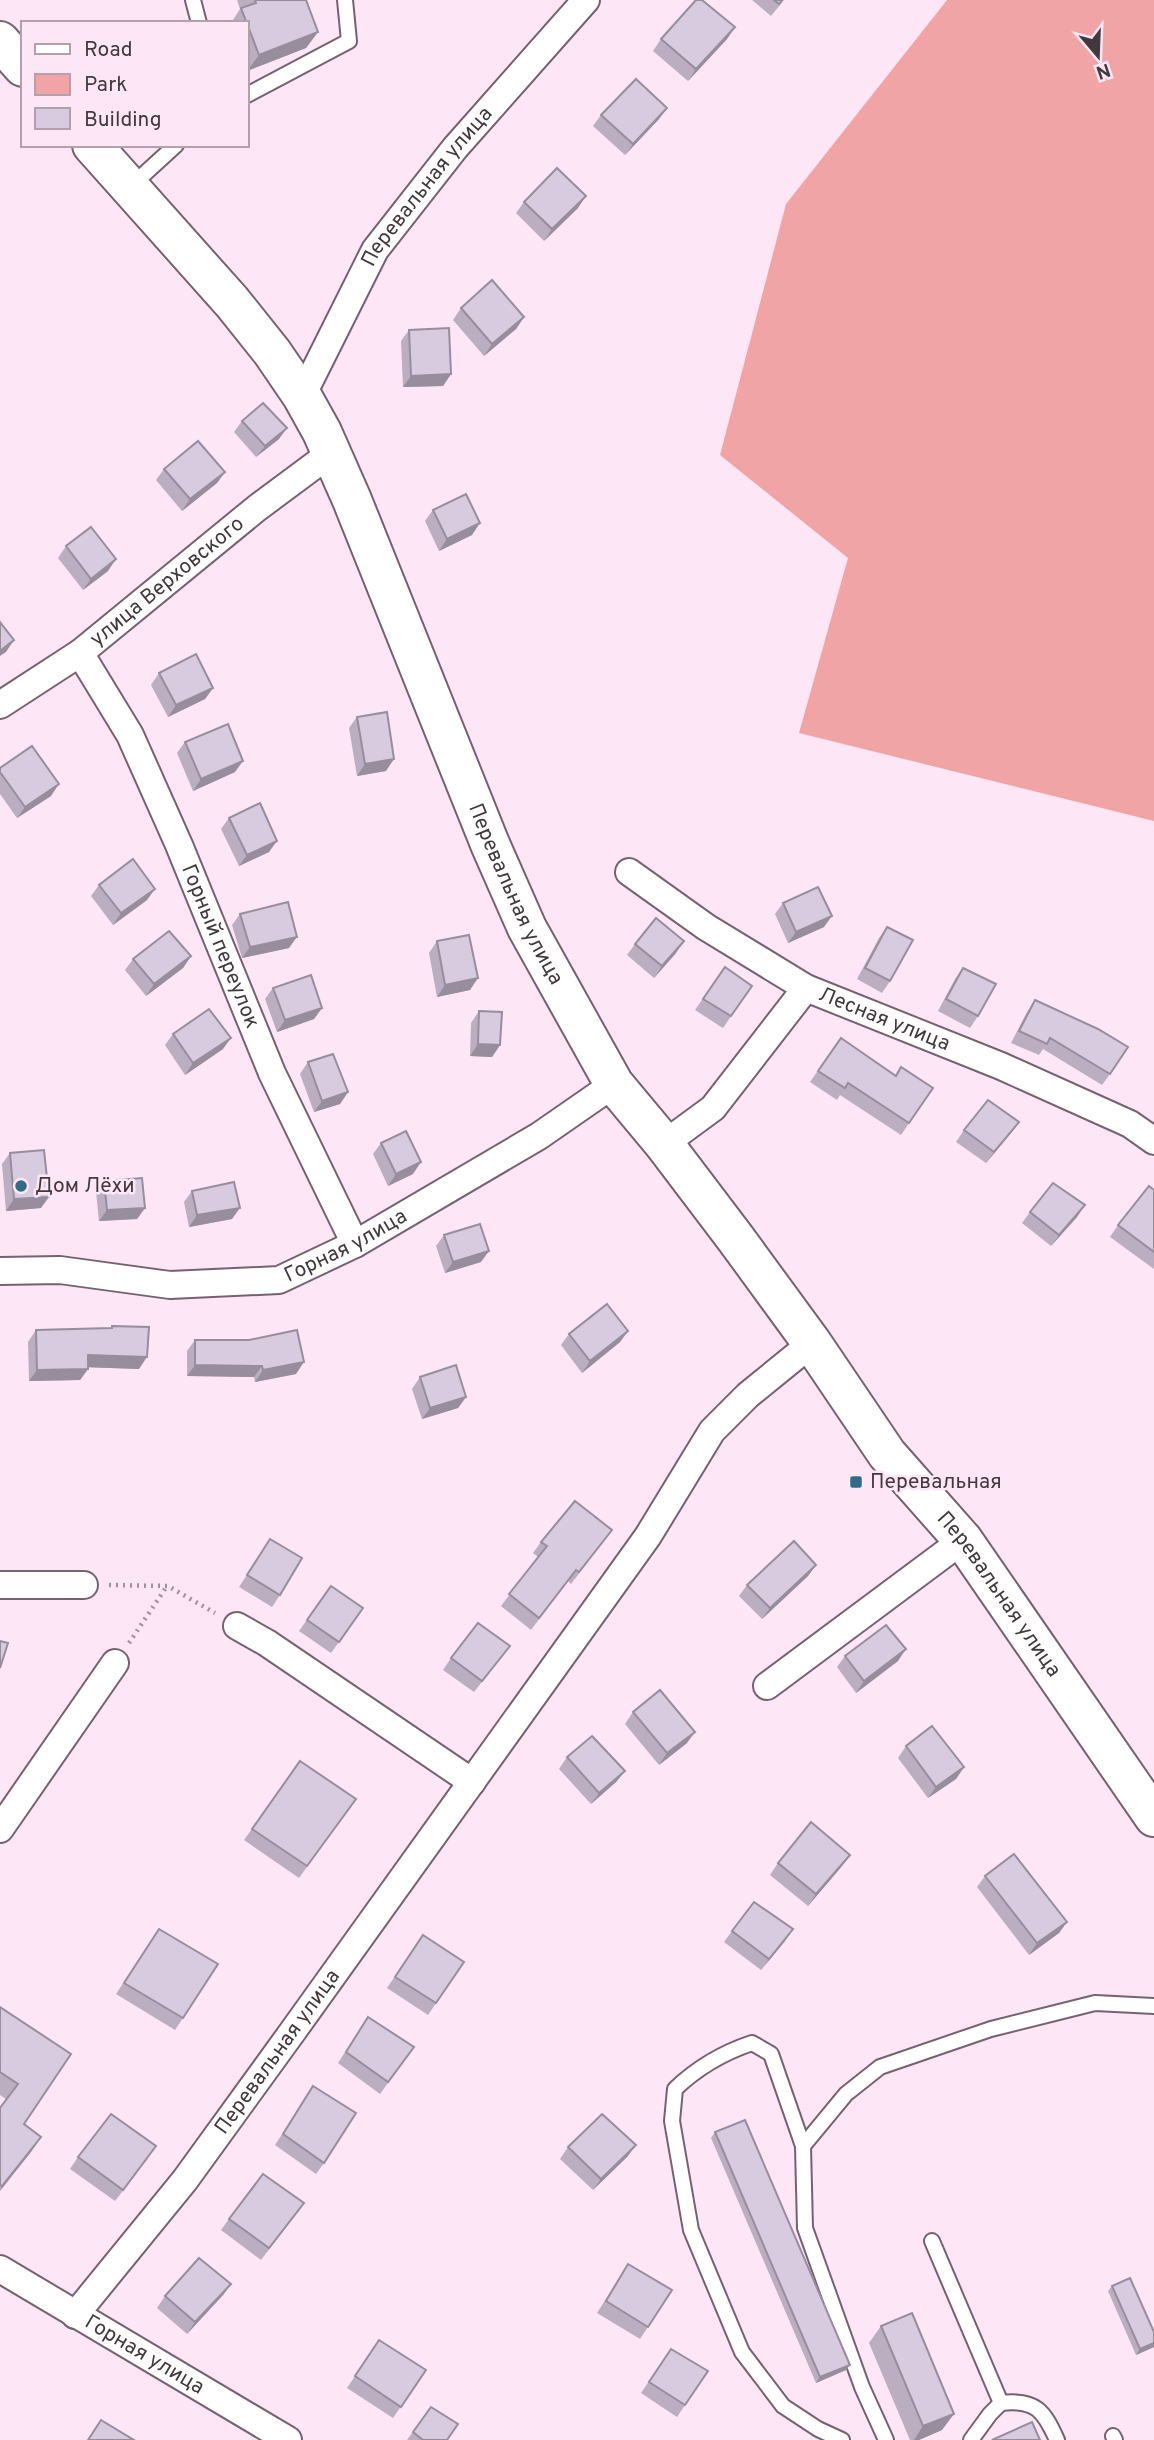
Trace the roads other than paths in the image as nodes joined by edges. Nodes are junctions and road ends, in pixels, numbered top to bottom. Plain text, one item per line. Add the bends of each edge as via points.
1 (193, 0) edge
2 (345, 0) edge
3 (586, 0) edge
4 (198, 21) edge
5 (0, 41) edge
6 (21, 65) edge
7 (248, 94) edge
8 (94, 147) edge
9 (174, 147) edge
10 (130, 187) junction
11 (302, 396) junction
12 (331, 453) junction
13 (80, 653) junction
14 (0, 705) edge
15 (629, 872) dead end
16 (806, 988) junction
17 (614, 1084) junction
18 (1154, 1141) edge
19 (664, 1144) junction
20 (355, 1244) junction
21 (0, 1272) edge
22 (812, 1343) junction
23 (963, 1540) junction
24 (0, 1585) edge
25 (84, 1585) road end
26 (237, 1626) road end
27 (115, 1663) road end
28 (767, 1686) dead end
29 (472, 1782) junction
30 (1154, 1817) edge
31 (0, 1829) edge
32 (1154, 2006) edge
33 (803, 2146) junction
34 (932, 2241) dead end
35 (0, 2269) edge
36 (75, 2315) junction
37 (1001, 2403) junction
38 (288, 2440) edge
39 (842, 2440) edge
40 (886, 2440) edge
41 (971, 2440) edge
42 (1057, 2440) edge

1 - 4 lane
2 - 7 lane via 349,41
3 - 11 street, Перевальная улица via 455,148 375,250
5 - 6 highway
8 - 10 highway, Перевальная улица
9 - 10 lane
10 - 11 highway, Перевальная улица via 232,302
11 - 12 highway, Перевальная улица
12 - 13 street, улица Верховского
12 - 17 highway, Перевальная улица via 522,916
13 - 14 street, улица Верховского
13 - 20 street, Горный переулок via 130,735 272,1073
15 - 16 street, Лесная улица via 706,927
16 - 18 street, Лесная улица via 1001,1066 1130,1124
16 - 19 street via 713,1108
17 - 19 highway, Перевальная улица
17 - 20 street, Горная улица via 539,1136
19 - 22 highway, Перевальная улица
20 - 21 street, Горная улица via 279,1280 170,1285 60,1270
22 - 23 highway, Перевальная улица via 887,1454
22 - 29 street, Перевальная улица via 712,1431 648,1535
23 - 28 street
23 - 30 highway, Перевальная улица
24 - 25 street
26 - 29 street
27 - 31 street
29 - 36 street, Перевальная улица via 185,2180
32 - 33 lane via 1095,2003 991,2029 880,2067 846,2094
33 - 39 lane via 771,2054 752,2043 694,2070 675,2089 672,2121 691,2230 742,2352 783,2406
33 - 40 lane via 805,2228 862,2387
34 - 37 lane
35 - 36 street, Горная улица
36 - 38 street, Горная улица
37 - 41 lane
37 - 42 lane via 1017,2401 1038,2408

